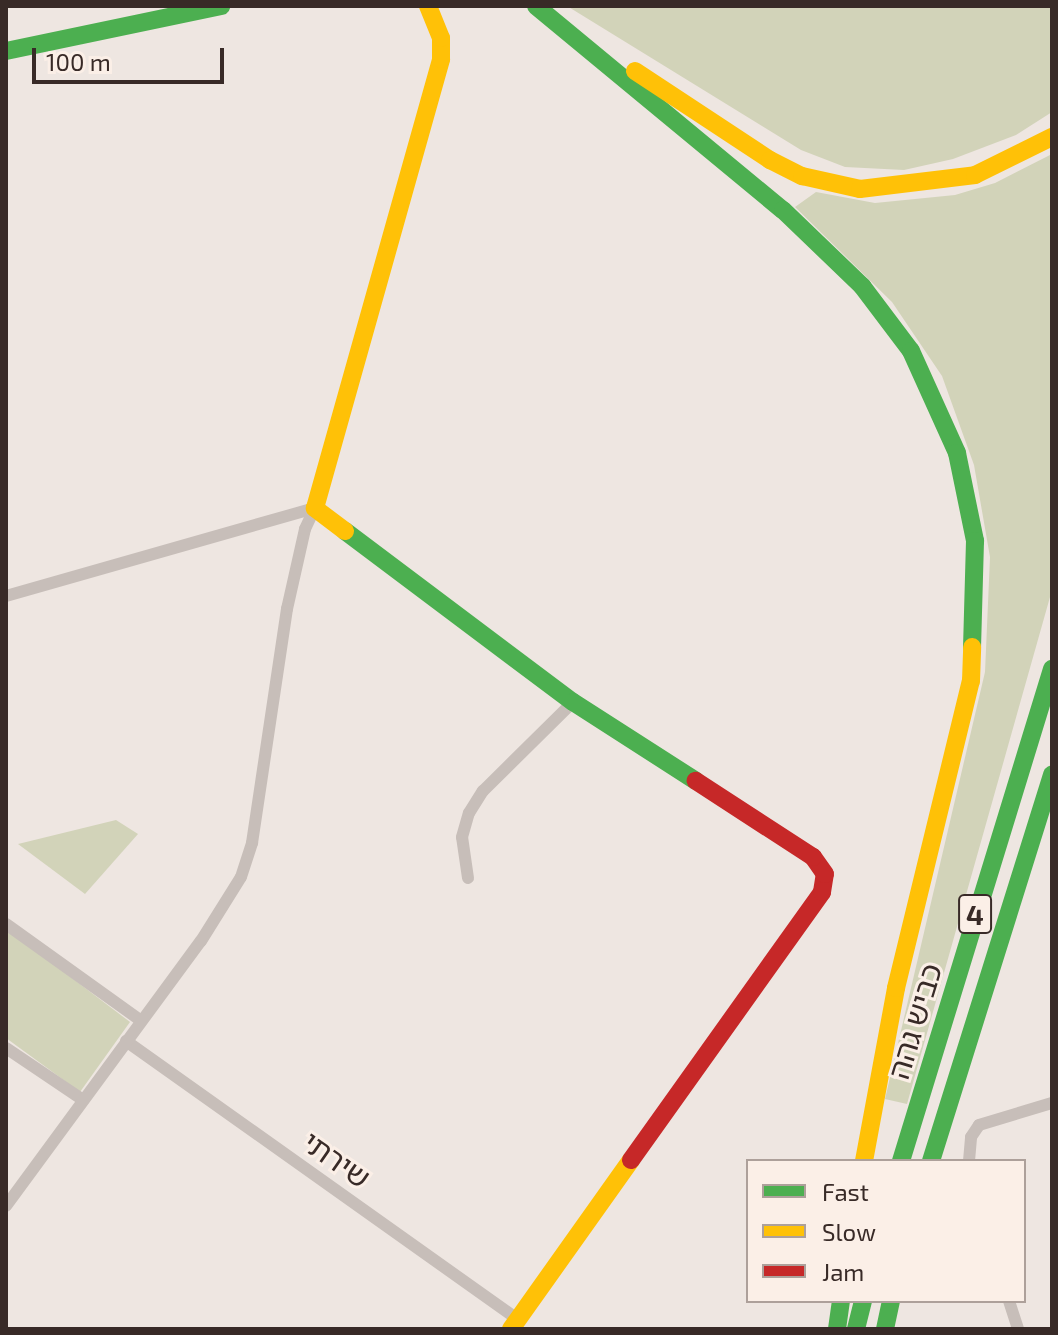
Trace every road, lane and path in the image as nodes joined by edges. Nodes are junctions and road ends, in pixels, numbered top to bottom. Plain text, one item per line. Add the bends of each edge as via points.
1 (221, 6) edge
2 (428, 6) edge
3 (537, 6) edge
4 (6, 51) edge
5 (1052, 137) edge
6 (315, 508) junction
7 (6, 596) edge
8 (1052, 669) edge
9 (573, 702) junction
10 (1052, 775) edge
11 (468, 878) dead end
12 (6, 924) edge
13 (140, 1020) junction
14 (126, 1041) junction
15 (6, 1048) edge
16 (83, 1100) junction
17 (1052, 1103) edge
18 (968, 1158) edge
19 (864, 1159) edge
20 (902, 1159) edge
21 (932, 1159) edge
22 (6, 1206) edge
23 (841, 1303) edge
24 (862, 1303) edge
25 (891, 1303) edge
26 (1010, 1303) edge
27 (514, 1324) edge
28 (837, 1329) edge
29 (856, 1329) edge
30 (885, 1329) edge
31 (1018, 1329) edge

1 - 4 main road
2 - 6 main road via 441,38 441,59
3 - 5 main road via 770,160 831,184 860,189 941,183 1008,163
3 - 19 main road via 783,210 862,286 911,351 957,453 975,541 971,681 896,988
6 - 7 street
6 - 9 main road
6 - 13 street via 305,529 287,609 248,861 201,941
8 - 20 main road, כביש גהה / 4
9 - 11 street via 483,791 469,813 462,837
9 - 27 main road via 813,857 822,865 826,882
10 - 21 main road, כביש גהה / 4
12 - 13 street
13 - 14 street
14 - 16 street
14 - 27 street, שירתי
15 - 16 street
16 - 22 street
17 - 18 street via 979,1125
23 - 28 main road
24 - 29 main road
25 - 30 main road
26 - 31 street

